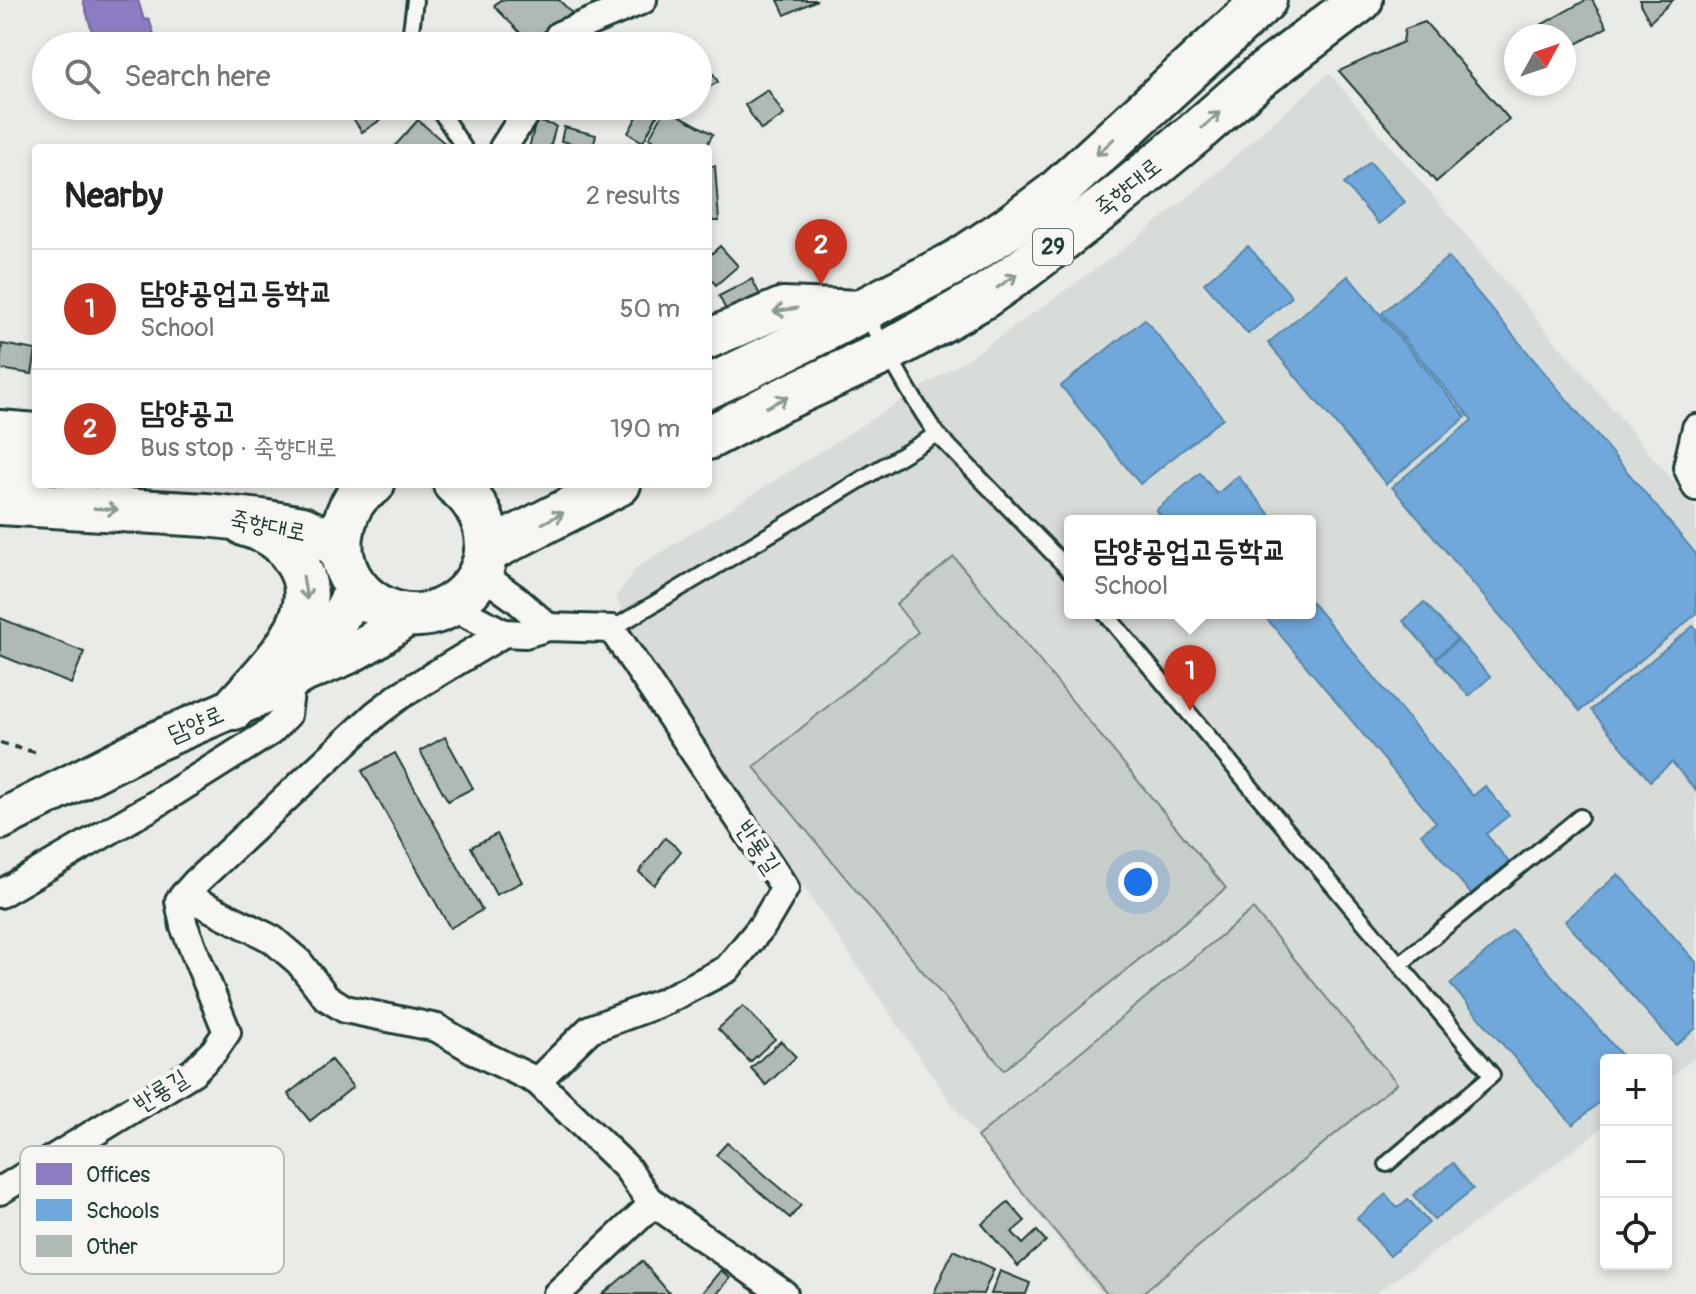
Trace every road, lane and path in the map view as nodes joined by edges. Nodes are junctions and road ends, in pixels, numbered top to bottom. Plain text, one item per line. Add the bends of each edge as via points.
1 (415, 0) edge
2 (643, 0) edge
3 (1265, 0) edge
4 (1361, 0) edge
5 (411, 32) edge
6 (566, 32) edge
7 (446, 120) edge
8 (521, 120) edge
9 (461, 144) edge
10 (506, 144) edge
11 (863, 310) junction
12 (712, 337) edge
13 (888, 351) junction
14 (712, 385) edge
15 (1696, 428) edge
16 (0, 430) edge
17 (32, 433) edge
18 (937, 434) junction
19 (712, 436) edge
20 (0, 467) edge
21 (32, 468) edge
22 (1696, 487) edge
23 (368, 488) edge
24 (460, 488) edge
25 (612, 488) edge
26 (0, 503) edge
27 (206, 515) junction
28 (341, 547) junction
29 (483, 562) junction
30 (1064, 565) edge
31 (356, 587) junction
32 (451, 606) junction
33 (408, 616) junction
34 (1110, 619) edge
35 (548, 627) junction
36 (612, 629) junction
37 (504, 633) junction
38 (296, 677) junction
39 (234, 708) junction
40 (0, 743) edge
41 (38, 753) dead end
42 (1580, 817) dead end
43 (0, 820) edge
44 (0, 894) edge
45 (184, 895) junction
46 (1400, 964) junction
47 (537, 1081) junction
48 (73, 1146) edge
49 (1387, 1164) dead end
50 (20, 1179) edge
51 (0, 1191) edge
52 (654, 1203) junction
53 (557, 1294) edge
54 (784, 1294) edge

1 - 5 lane
2 - 6 street
3 -> 11 main road, 죽향대로 / 29 via 1054,194 958,261
13 -> 4 main road, 죽향대로 / 29 via 1025,268
7 - 9 lane
8 - 10 street
11 -> 12 main road via 783,307
11 - 13 lane
11 - 14 main road, 죽향대로 / 29
13 - 18 lane
19 -> 13 main road, 죽향대로 / 29
15 - 22 street via 1687,467
16 - 17 main road
18 - 30 lane
18 - 36 lane
20 - 21 main road
23 - 28 main road via 344,521
24 - 29 main road via 478,510 485,530
29 -> 25 main road
26 -> 27 main road, 죽향대로
27 - 28 main road, 죽향대로 via 302,528
27 -> 39 main road via 264,530 279,541 298,563 307,592 293,637
28 - 31 main road
29 - 32 main road via 468,592
29 - 35 street
31 - 33 main road via 370,601
31 - 38 main road, 담양로
32 - 33 main road
32 - 37 street
33 - 38 main road via 347,655
34 - 46 lane
35 - 36 street
35 - 37 street
36 - 47 street, 반룡길 via 785,888 727,969 663,1002 590,1029
37 - 45 street via 376,714
38 - 39 main road, 담양로
38 - 44 street via 287,715 270,732
39 - 43 main road, 담양로
40 - 41 path
42 - 46 lane
45 - 47 street via 272,939 334,1003 437,1028
45 - 48 street, 반룡길 via 179,901 184,926 227,1032 193,1072
46 - 49 lane via 1492,1075
47 - 52 street via 627,1168
50 - 51 street, 반룡길
52 - 53 street
52 - 54 street

